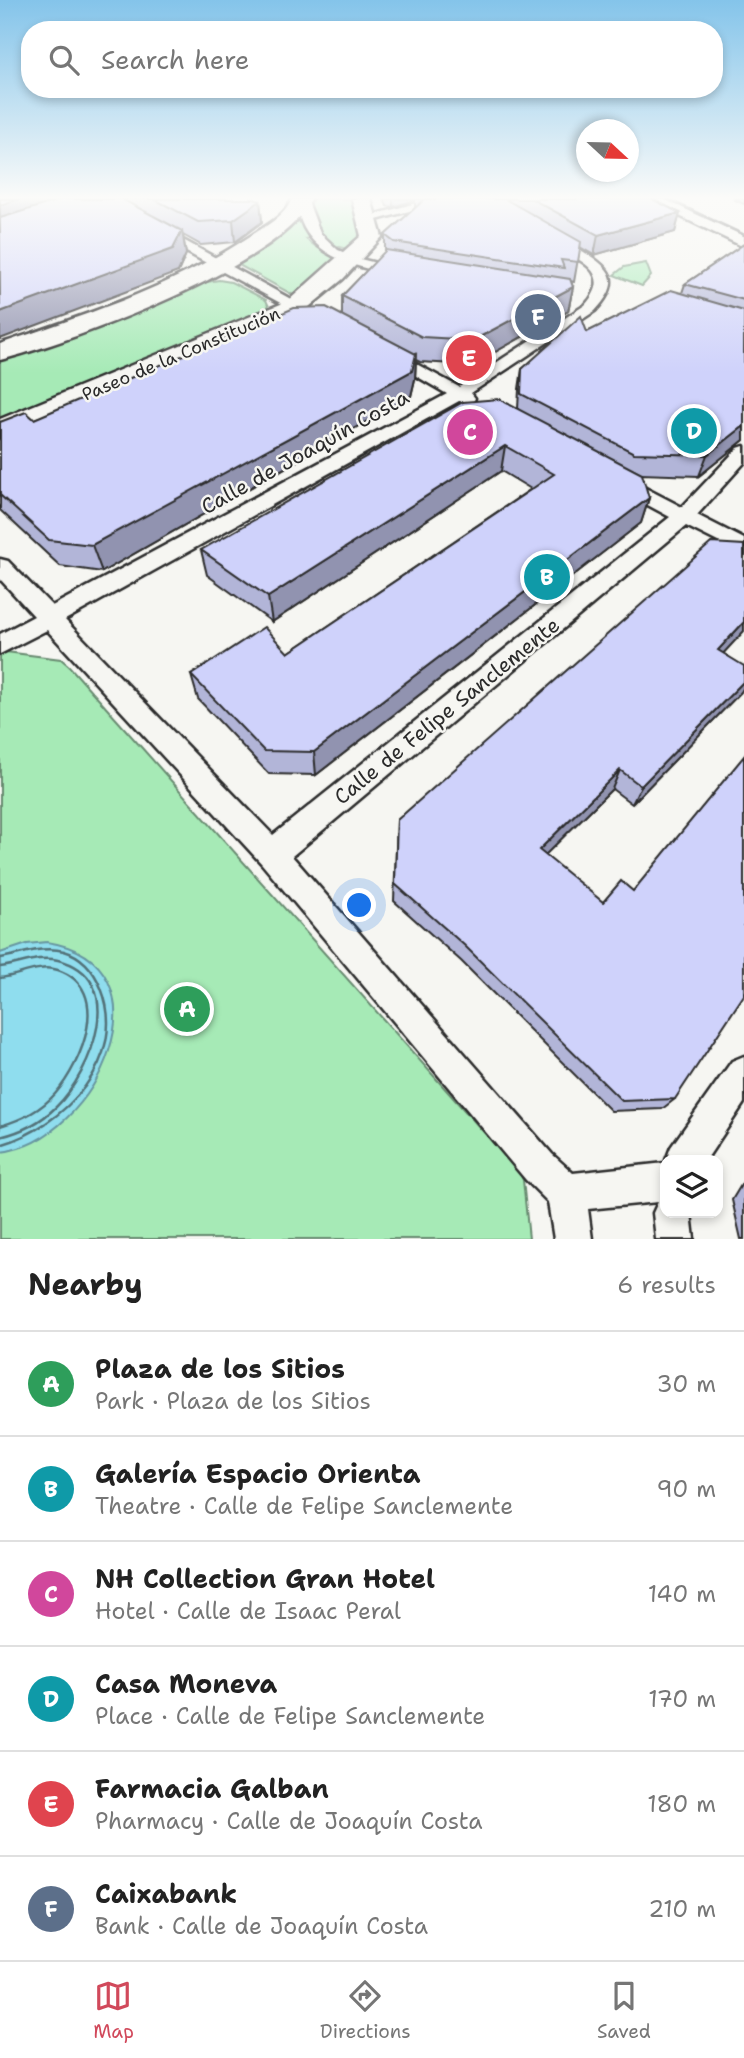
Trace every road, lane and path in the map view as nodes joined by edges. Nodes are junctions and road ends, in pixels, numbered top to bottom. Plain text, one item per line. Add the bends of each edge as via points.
1 (203, 257) edge
2 (236, 257) edge
3 (345, 257) edge
4 (352, 257) edge
5 (583, 257) edge
6 (350, 259) junction
7 (222, 267) junction
8 (416, 273) edge
9 (574, 296) edge
10 (598, 301) junction
11 (296, 306) junction
12 (579, 316) joint
13 (329, 324) edge
14 (376, 349) edge
15 (0, 352) edge
16 (459, 394) junction
17 (487, 409) edge
18 (0, 429) edge
19 (744, 452) edge
20 (612, 477) edge
21 (684, 517) junction
22 (744, 548) edge
23 (0, 566) edge
24 (48, 619) junction
25 (0, 645) edge
26 (272, 854) junction
27 (744, 1073) edge
28 (687, 1155) edge
29 (660, 1183) edge
30 (566, 1193) junction
31 (673, 1218) edge
32 (573, 1239) edge
33 (675, 1239) edge

1 - 7 street
2 - 7 main road
3 - 6 street
4 - 6 main road, Paseo de la Constitución
5 - 10 street via 605,278 606,287
6 - 8 street
6 - 11 main road, Paseo de la Constitución
7 - 11 street
7 - 15 main road
9 - 10 street
10 - 12 street
11 - 13 street
11 - 18 main road, Paseo de la Constitución
12 - 16 street, Calle de Joaquín Costa
14 - 16 street
16 - 17 street
16 - 24 street, Calle de Joaquín Costa
19 - 21 street, Calle de Felipe Sanclemente
20 - 21 street
21 - 22 street
21 - 26 street, Calle de Felipe Sanclemente
23 - 24 street
24 - 25 street
24 - 26 street
26 - 30 street
27 - 28 street
29 - 30 street
30 - 32 street
31 - 33 street

